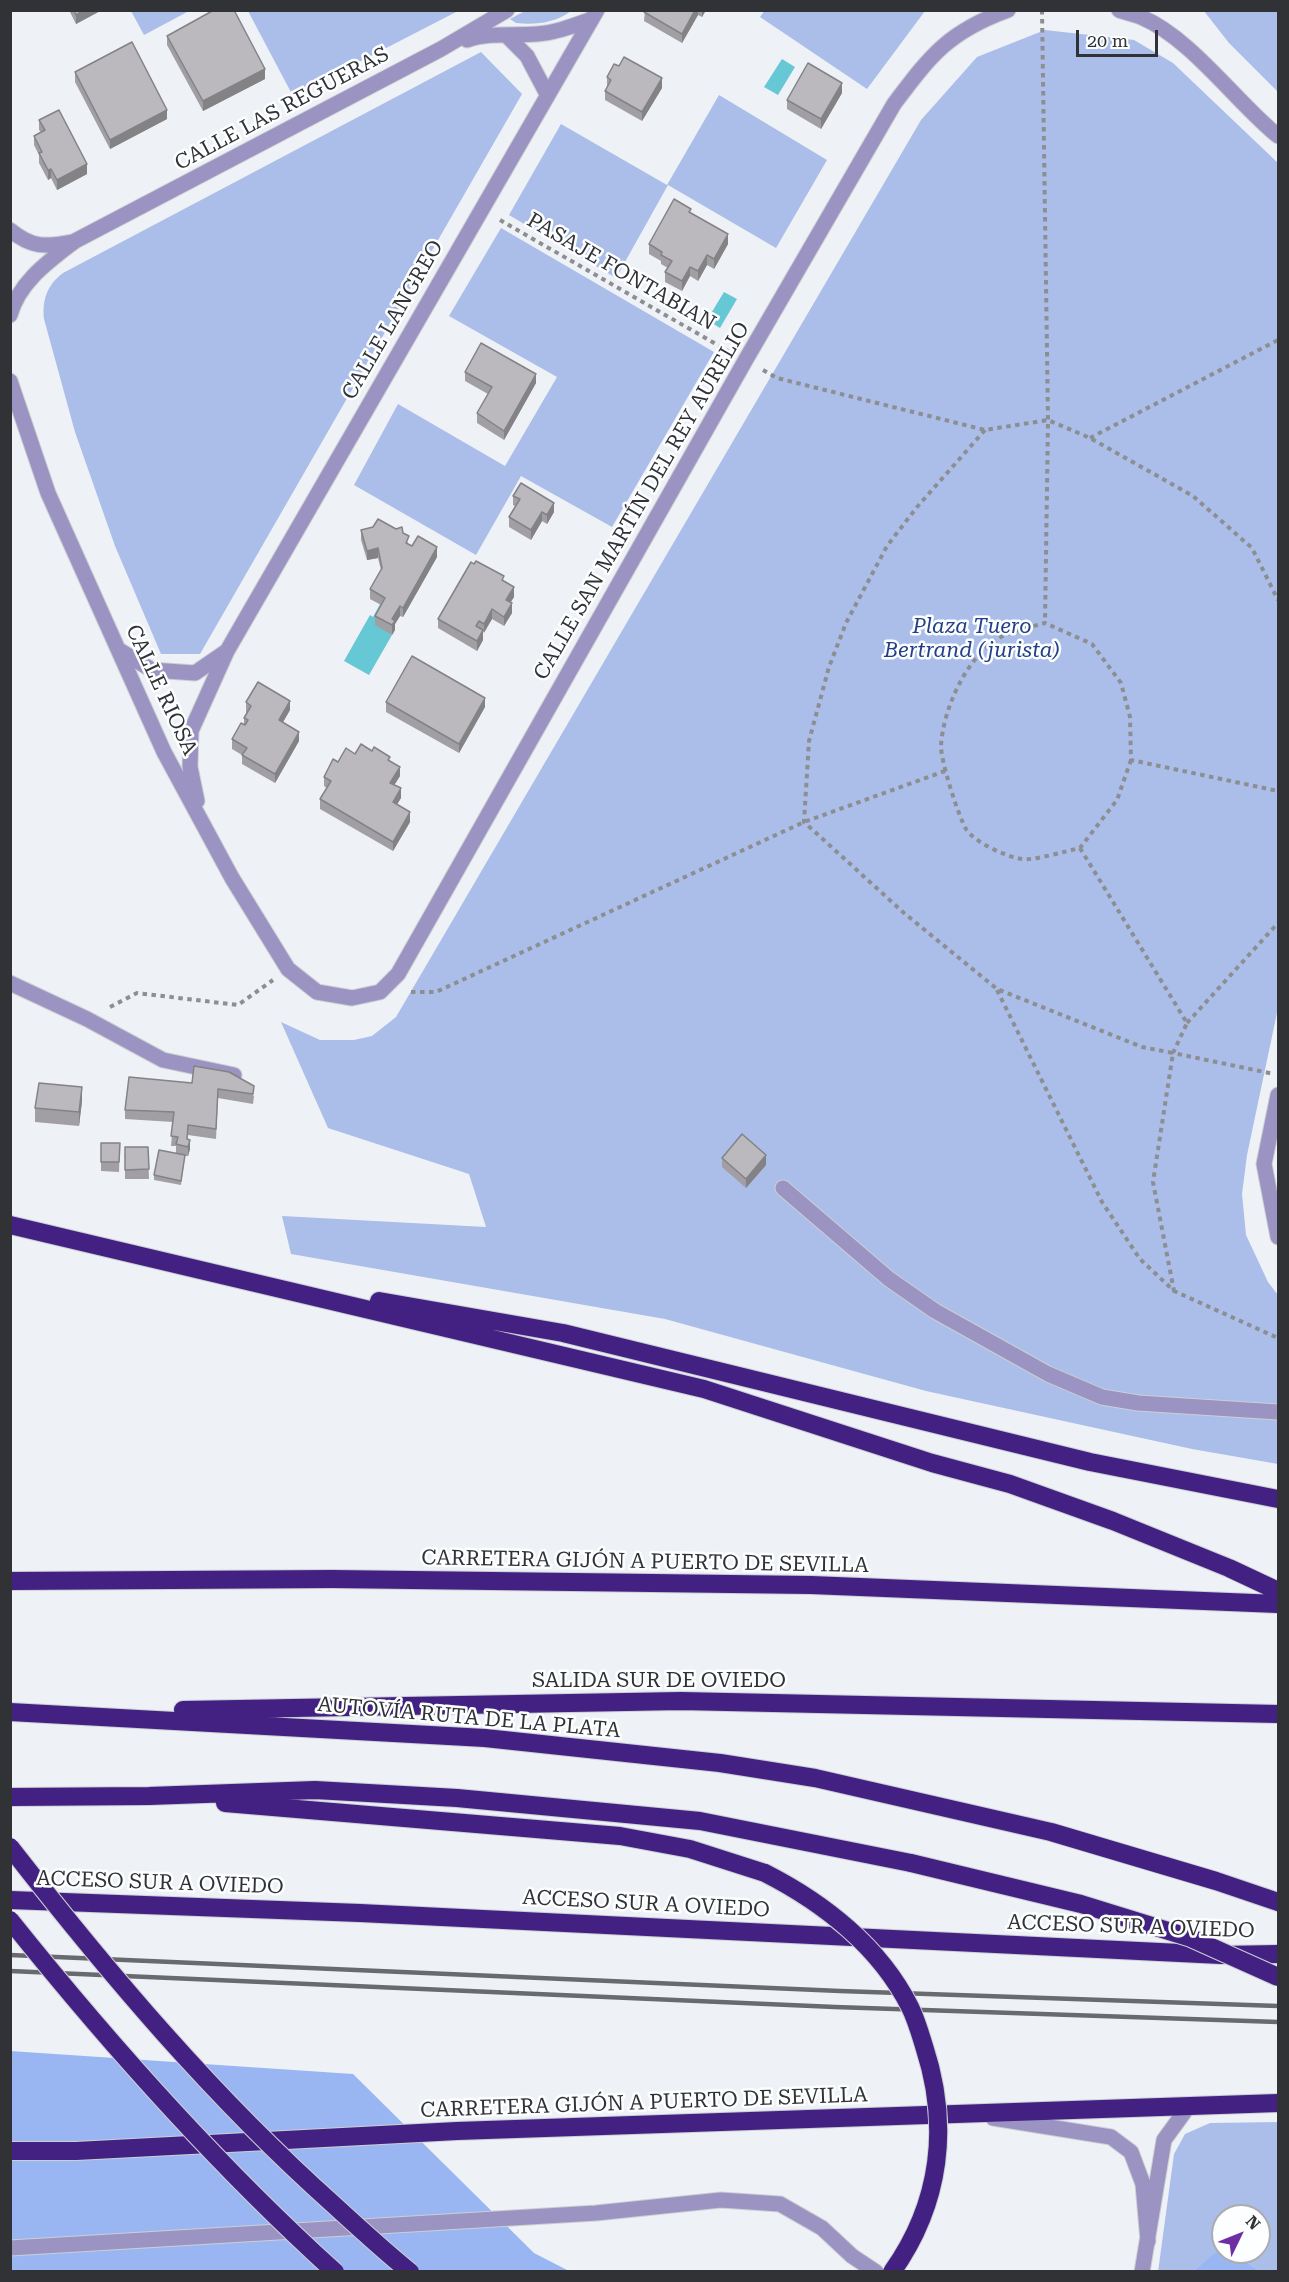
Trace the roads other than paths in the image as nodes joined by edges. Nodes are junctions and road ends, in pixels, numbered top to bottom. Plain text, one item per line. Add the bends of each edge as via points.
1 (507, 10) edge
2 (1008, 10) edge
3 (1119, 10) edge
4 (595, 15) edge
5 (506, 35) junction
6 (441, 49) junction
7 (547, 94) junction
8 (1278, 136) edge
9 (10, 230) edge
10 (75, 242) junction
11 (10, 315) edge
12 (10, 381) edge
13 (118, 650) junction
14 (227, 651) junction
15 (200, 819) junction
16 (10, 984) edge
17 (317, 992) joint
18 (234, 1075) edge
19 (1278, 1095) edge
20 (783, 1188) dead end
21 (10, 1225) edge
22 (1278, 1237) edge
23 (200, 1270) junction
24 (1278, 1412) edge
25 (1278, 1499) edge
26 (10, 1581) edge
27 (1278, 1591) edge
28 (1278, 1604) edge
29 (10, 1712) edge
30 (40, 1712) junction
31 (1278, 1714) edge
32 (149, 1796) junction
33 (10, 1797) edge
34 (10, 1847) edge
35 (10, 1900) edge
36 (1278, 1902) edge
37 (10, 1920) edge
38 (1278, 1954) edge
39 (1278, 1977) edge
40 (1278, 2103) edge
41 (1188, 2108) junction
42 (967, 2114) junction
43 (10, 2151) edge
44 (1148, 2241) junction
45 (10, 2248) edge
46 (335, 2271) edge
47 (410, 2271) edge
48 (876, 2271) edge
49 (892, 2271) edge
50 (1142, 2271) edge

1 - 6 street, CALLE LAS REGUERAS
2 - 17 street, CALLE SAN MARTÍN DEL REY AURELIO via 951,38 894,105 398,974 380,992 352,998
3 - 8 street via 1142,17 1168,33
4 - 5 street via 540,34
4 - 7 street, CALLE LANGREO
5 - 6 street via 477,36
5 - 7 street via 527,57
6 - 10 street, CALLE LAS REGUERAS
7 - 14 street, CALLE LANGREO
9 - 10 street, CALLE LAS REGUERAS via 25,242 46,247
10 - 11 street, CALLE LAS REGUERAS via 24,286
12 - 13 street, CALLE RIOSA via 48,493
13 - 14 street via 152,670 195,673
13 - 15 street, CALLE RIOSA via 164,752
14 - 15 street, CALLE LANGREO via 191,731 190,767
15 - 17 street, CALLE RIOSA via 288,969
16 - 18 street via 163,1060
19 - 22 street via 1264,1164
20 - 24 street via 889,1279 935,1311 1048,1374 1102,1397 1120,1400
21 - 23 highway
23 - 25 highway via 563,1333 1090,1462
23 - 27 highway via 704,1389 932,1463 1010,1484 1113,1521
26 - 28 highway, CARRETERA GIJÓN A PUERTO DE SEVILLA via 332,1579 811,1585
29 - 30 highway, AUTOVÍA RUTA DE LA PLATA
30 - 31 highway, SALIDA SUR DE OVIEDO via 681,1701
30 - 36 highway, AUTOVÍA RUTA DE LA PLATA via 485,1738 720,1763 815,1778 1105,1847
32 - 33 highway
32 - 39 highway, bridge via 315,1790 457,1798 700,1821 911,1863 1081,1904 1191,1938
32 - 49 highway, bridge via 620,1836 690,1850 765,1873 796,1889 847,1927 895,1982 911,2008 932,2070 939,2135 936,2168 929,2201 914,2236
34 - 47 highway, bridge via 124,1989 210,2086 302,2177
35 - 38 highway, ACCESO SUR A OVIEDO via 1221,1955
37 - 46 highway, bridge via 166,2104 273,2216
40 - 41 highway, CARRETERA GIJÓN A PUERTO DE SEVILLA
41 - 42 highway, CARRETERA GIJÓN A PUERTO DE SEVILLA
41 - 44 street via 1164,2140
42 - 43 highway, CARRETERA GIJÓN A PUERTO DE SEVILLA
42 - 44 street via 1111,2137 1131,2152 1143,2184
44 - 50 street
45 - 48 street via 596,2213 721,2200 780,2204 822,2228 852,2256

